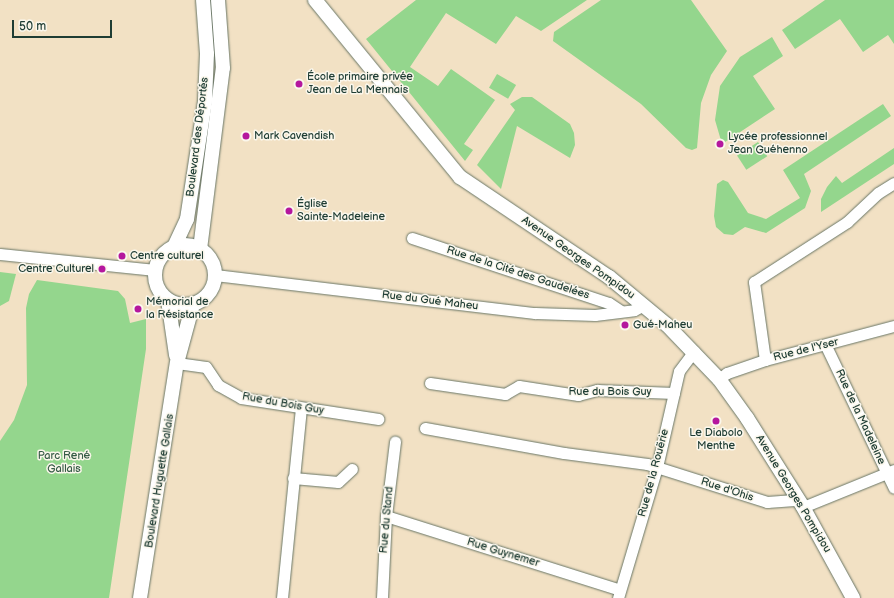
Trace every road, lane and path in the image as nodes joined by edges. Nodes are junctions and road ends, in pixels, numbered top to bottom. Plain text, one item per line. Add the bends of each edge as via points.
1 (203, 0) edge
2 (218, 0) edge
3 (315, 0) edge
4 (894, 183) edge
5 (412, 238) dead end
6 (174, 247) junction
7 (200, 249) junction
8 (0, 254) edge
9 (155, 270) junction
10 (215, 275) junction
11 (168, 300) junction
12 (193, 304) junction
13 (644, 305) junction
14 (622, 311) junction
15 (894, 326) edge
16 (826, 346) junction
17 (694, 351) junction
18 (766, 360) junction
19 (177, 363) junction
20 (719, 379) junction
21 (430, 383) dead end
22 (674, 393) junction
23 (301, 408) junction
24 (378, 419) dead end
25 (425, 428) dead end
26 (395, 442) dead end
27 (657, 467) junction
28 (352, 469) dead end
29 (890, 472) edge
30 (293, 478) junction
31 (894, 488) edge
32 (800, 504) junction
33 (386, 516) junction
34 (619, 594) edge
35 (140, 598) edge
36 (282, 598) edge
37 (382, 598) edge
38 (853, 598) edge

1 - 6 street, Boulevard des Déportés via 207,54 205,101 187,219
2 - 7 street, Boulevard des Déportés via 223,68
3 - 13 street, Avenue Georges Pompidou via 460,177 609,277
4 - 18 street via 878,193 847,222 754,282
5 - 14 street, Rue de la Cité des Gaudelées via 609,303
6 - 7 street via 183,245
6 - 9 street via 162,256
7 - 10 street via 208,256
8 - 9 street
9 - 11 street via 158,286
10 - 12 street via 209,293
10 - 14 street, Rue du Gué Maheu via 535,313 581,316
11 - 12 street via 180,304
11 - 19 street, Boulevard Huguette Gallais
12 - 19 street, Boulevard Huguette Gallais
13 - 14 street, Rue du Gué Maheu
13 - 17 street, Avenue Georges Pompidou
15 - 16 street, Rue de l'Yser
16 - 18 street, Rue de l'Yser
16 - 29 street, Rue de la Madeleine
17 - 20 street, Avenue Georges Pompidou
17 - 22 street, Rue de la Rouërie via 679,370
18 - 20 street, Rue de l'Yser via 727,373
19 - 23 street, Rue du Bois Guy via 206,367 218,385 241,398
19 - 35 street, Boulevard Huguette Gallais
20 - 32 street, Avenue Georges Pompidou via 747,418
21 - 22 street, Rue du Bois Guy via 505,394 519,386 578,395 597,390
22 - 27 street, Rue de la Rouërie
23 - 24 street, Rue du Bois Guy
23 - 30 street
25 - 27 street
26 - 33 street, Rue du Stand
27 - 32 street, Rue d'Ohis via 766,502
27 - 34 street, Rue de la Rouërie
28 - 30 street via 338,482
29 - 31 street, Rue de la Madeleine
29 - 32 street, Rue d'Ohis
30 - 36 street
32 - 38 street, Avenue Georges Pompidou
33 - 34 street, Rue Guynemer
33 - 37 street, Rue du Stand

